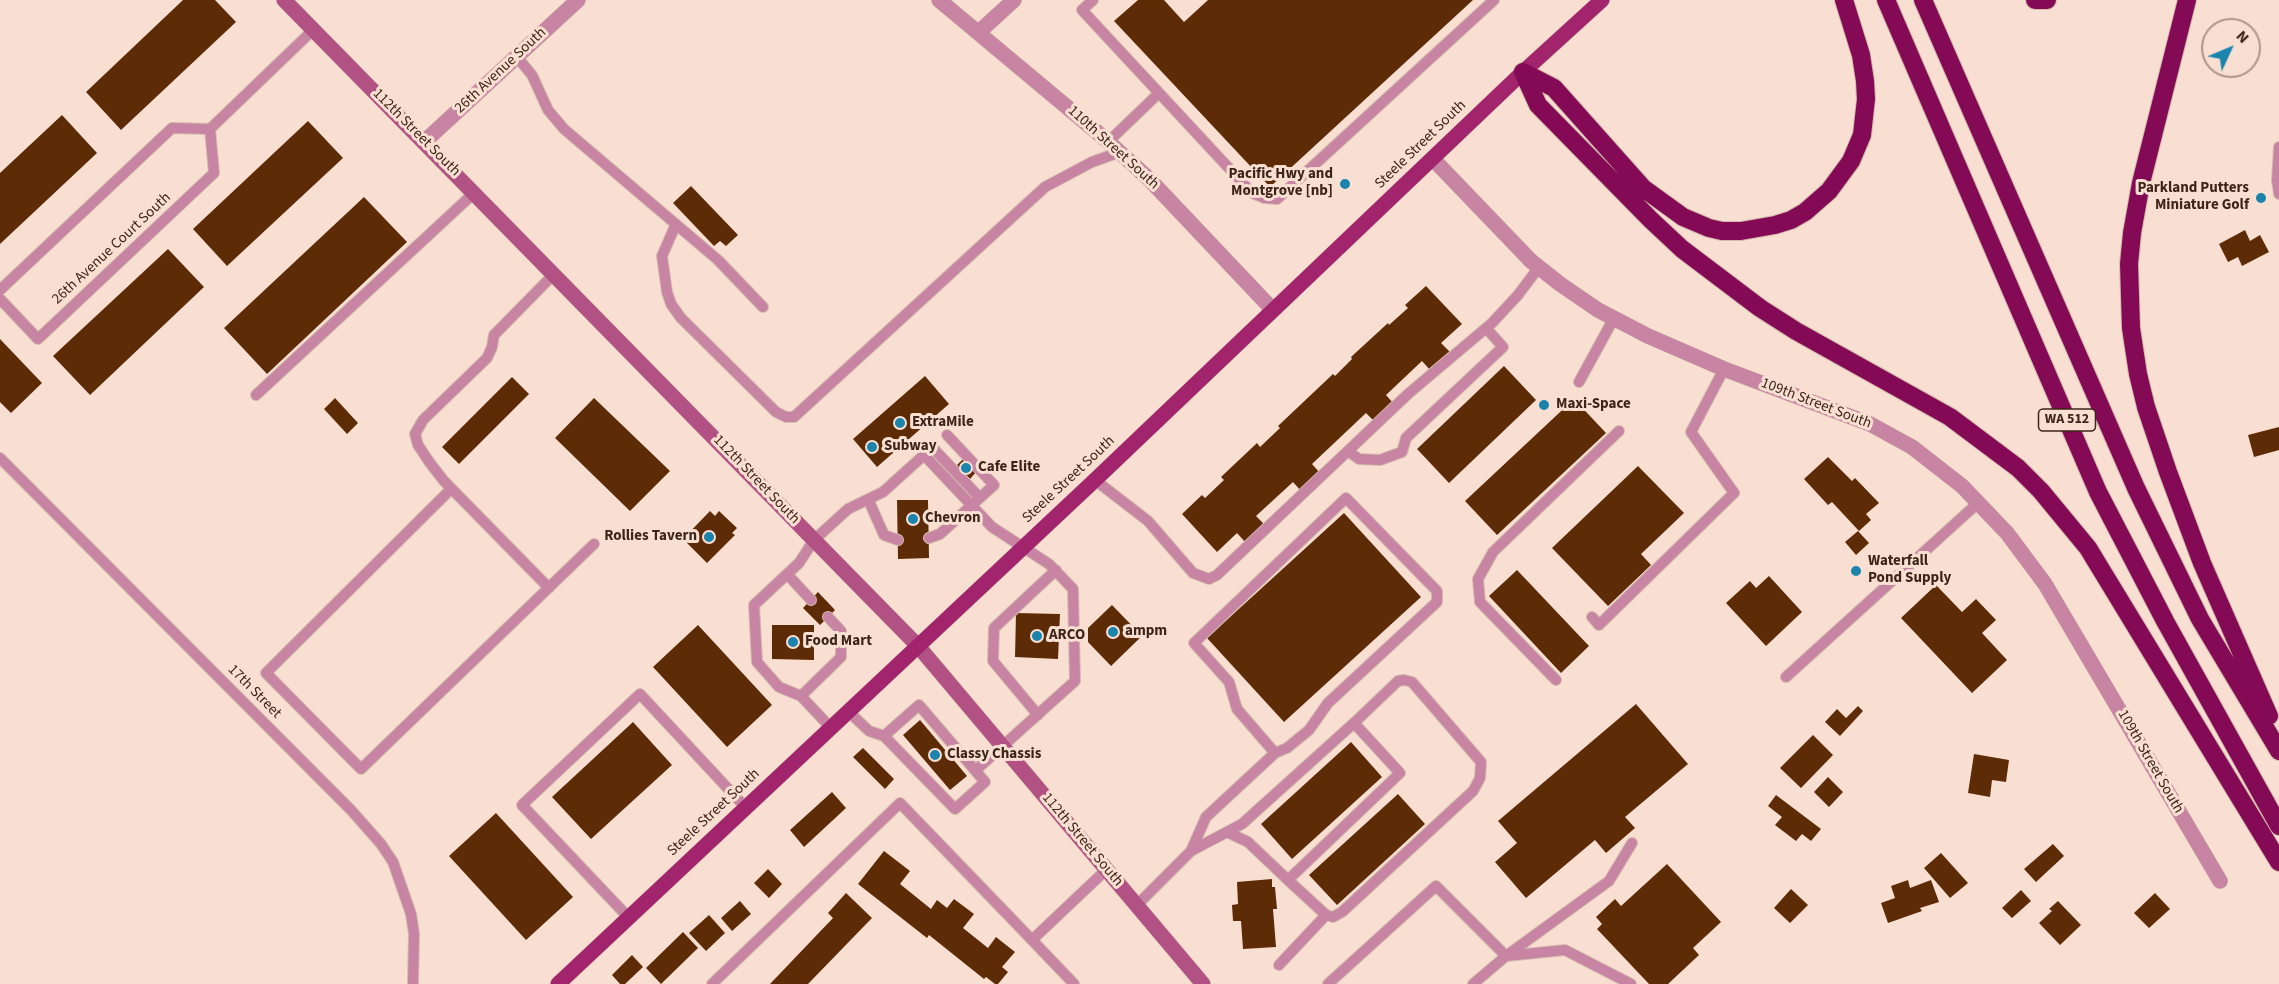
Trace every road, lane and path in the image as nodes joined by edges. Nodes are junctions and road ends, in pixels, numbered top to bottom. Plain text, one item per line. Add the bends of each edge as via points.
1 (284, 0) edge
2 (578, 0) edge
3 (939, 0) edge
4 (1014, 0) edge
5 (1093, 0) edge
6 (1494, 0) edge
7 (1602, 0) edge
8 (1844, 0) edge
9 (1886, 0) edge
10 (1923, 0) edge
11 (2035, 0) edge
12 (2047, 0) edge
13 (2187, 0) edge
14 (313, 30) junction
15 (979, 32) junction
16 (517, 57) junction
17 (1522, 72) junction
18 (1159, 93) junction
19 (210, 129) junction
20 (424, 142) junction
21 (1114, 147) junction
22 (2279, 147) edge
23 (1433, 159) junction
24 (474, 193) junction
25 (2279, 194) edge
26 (676, 224) junction
27 (1539, 267) junction
28 (554, 274) junction
29 (0, 290) edge
30 (0, 299) edge
31 (763, 307) dead end
32 (1273, 310) junction
33 (1614, 318) junction
34 (1486, 328) junction
35 (1724, 369) junction
36 (1579, 382) dead end
37 (256, 395) dead end
38 (1619, 431) dead end
39 (947, 435) dead end
40 (933, 448) dead end
41 (1348, 451) junction
42 (0, 458) edge
43 (1095, 480) junction
44 (451, 489) junction
45 (868, 499) junction
46 (976, 502) junction
47 (1978, 502) junction
48 (929, 538) dead end
49 (814, 540) junction
50 (898, 540) dead end
51 (594, 544) dead end
52 (1024, 547) junction
53 (1056, 570) junction
54 (787, 574) junction
55 (549, 588) junction
56 (811, 600) dead end
57 (828, 617) dead end
58 (1592, 617) dead end
59 (918, 646) junction
60 (1786, 678) dead end
61 (1556, 680) dead end
62 (801, 696) junction
63 (848, 711) junction
64 (1038, 715) junction
65 (1354, 723) junction
66 (831, 728) junction
67 (884, 736) junction
68 (2279, 740) edge
69 (1004, 746) junction
70 (2279, 751) edge
71 (1275, 753) junction
72 (975, 770) junction
73 (746, 808) junction
74 (2279, 826) edge
75 (1229, 833) junction
76 (1632, 843) dead end
77 (1191, 851) junction
78 (2279, 862) edge
79 (1107, 869) junction
80 (1288, 880) junction
81 (2220, 881) dead end
82 (1137, 905) junction
83 (1326, 915) junction
84 (629, 918) junction
85 (1032, 940) junction
86 (1506, 956) junction
87 (1279, 965) dead end
88 (414, 984) edge
89 (558, 984) edge
90 (712, 984) edge
91 (1074, 984) edge
92 (1203, 984) edge
93 (1328, 984) edge
94 (1473, 984) edge
95 (1631, 984) edge

1 - 14 street, 112th Street South
2 - 16 street, 26th Avenue South
3 - 15 street, 110th Street South
4 - 15 street
5 - 18 lane via 1082,10
6 - 18 lane via 1277,199 1252,193
7 - 17 main road, Steele Street South
8 - 17 highway via 1865,81 1862,135 1851,160 1829,191 1805,212 1775,225 1722,231 1683,217 1643,188 1554,88
9 - 74 highway, WA 512 via 2098,492
10 - 70 highway, WA 512 via 2136,488 2200,619
11 - 12 highway
13 - 68 highway via 2134,223 2129,264 2131,328 2146,407 2168,472 2202,563
14 - 19 lane
14 - 20 street, 112th Street South
15 - 21 street, 110th Street South
16 - 20 street, 26th Avenue South
16 - 26 lane via 532,75 548,110 564,129
17 - 23 main road, Steele Street South
17 - 78 highway via 1538,105 1682,249 1796,331 1950,417 2042,491 2088,548
18 - 21 lane
19 - 29 lane via 172,129
19 - 30 lane, 26th Avenue Court South via 214,173 38,339
20 - 24 street, 112th Street South
21 - 26 lane via 1045,188 794,417 776,412 671,304 662,256
21 - 32 street, 110th Street South
22 - 25 lane
23 - 27 street, 109th Street South
23 - 32 main road, Steele Street South
24 - 28 street, 112th Street South
24 - 37 lane
26 - 31 lane
27 - 33 street, 109th Street South
27 - 34 lane via 1518,296
28 - 44 lane via 494,335 487,358 417,426 418,445
28 - 49 street, 112th Street South
32 - 43 main road, Steele Street South
33 - 35 street, 109th Street South
33 - 36 lane
34 - 41 lane
34 - 41 lane via 1503,347 1406,438 1402,452 1380,460 1359,459
35 - 47 street, 109th Street South via 1870,424 1921,454
35 - 58 lane via 1691,432 1734,493 1599,625
38 - 61 lane via 1493,552 1478,579 1480,602
39 - 46 lane via 994,484
40 - 46 lane
41 - 43 lane via 1225,569 1209,579 1194,573 1148,521
42 - 88 lane, 17th Street via 381,844 396,870 411,914
43 - 52 main road, Steele Street South
44 - 55 lane
44 - 55 lane via 266,673 361,769
45 - 46 lane via 883,492 924,455
45 - 49 lane via 848,509
45 - 50 lane via 884,535
46 - 48 lane
46 - 52 lane via 992,527
47 - 60 lane
47 - 81 street, 109th Street South via 2029,560 2067,618
49 - 54 lane
49 - 59 street, 112th Street South
51 - 55 lane
52 - 53 lane
52 - 59 main road, Steele Street South
53 - 64 lane via 1073,589 1075,681
53 - 64 lane via 994,628 993,661
54 - 56 lane
54 - 62 lane via 754,605 757,662 779,687
57 - 62 lane via 841,631 841,657
59 - 63 main road, Steele Street South
59 - 69 street, 112th Street South
62 - 66 lane
63 - 66 main road, Steele Street South
63 - 67 lane via 869,732
64 - 69 lane
65 - 75 lane
65 - 80 lane via 1400,773
65 - 83 lane via 1398,681 1412,682 1481,762 1480,778 1473,791 1342,912 1333,917
66 - 73 main road, Steele Street South
67 - 72 lane via 919,705
67 - 72 lane via 955,809 986,782
69 - 72 lane
69 - 79 street, 112th Street South
71 - 71 lane via 1309,730 1329,703 1437,602 1437,591 1346,498 1194,643 1229,682 1237,709
71 - 77 lane via 1206,817
73 - 84 main road, Steele Street South
73 - 84 lane via 640,694 522,805
75 - 77 lane
75 - 80 lane via 1248,842
76 - 86 lane via 1609,881
77 - 82 lane
79 - 82 street, 112th Street South
79 - 85 lane
80 - 83 lane
82 - 92 street, 112th Street South
83 - 87 lane
84 - 89 main road, Steele Street South
85 - 90 lane via 900,803
85 - 91 lane
86 - 93 lane via 1436,886
86 - 94 lane
86 - 95 lane via 1565,950

